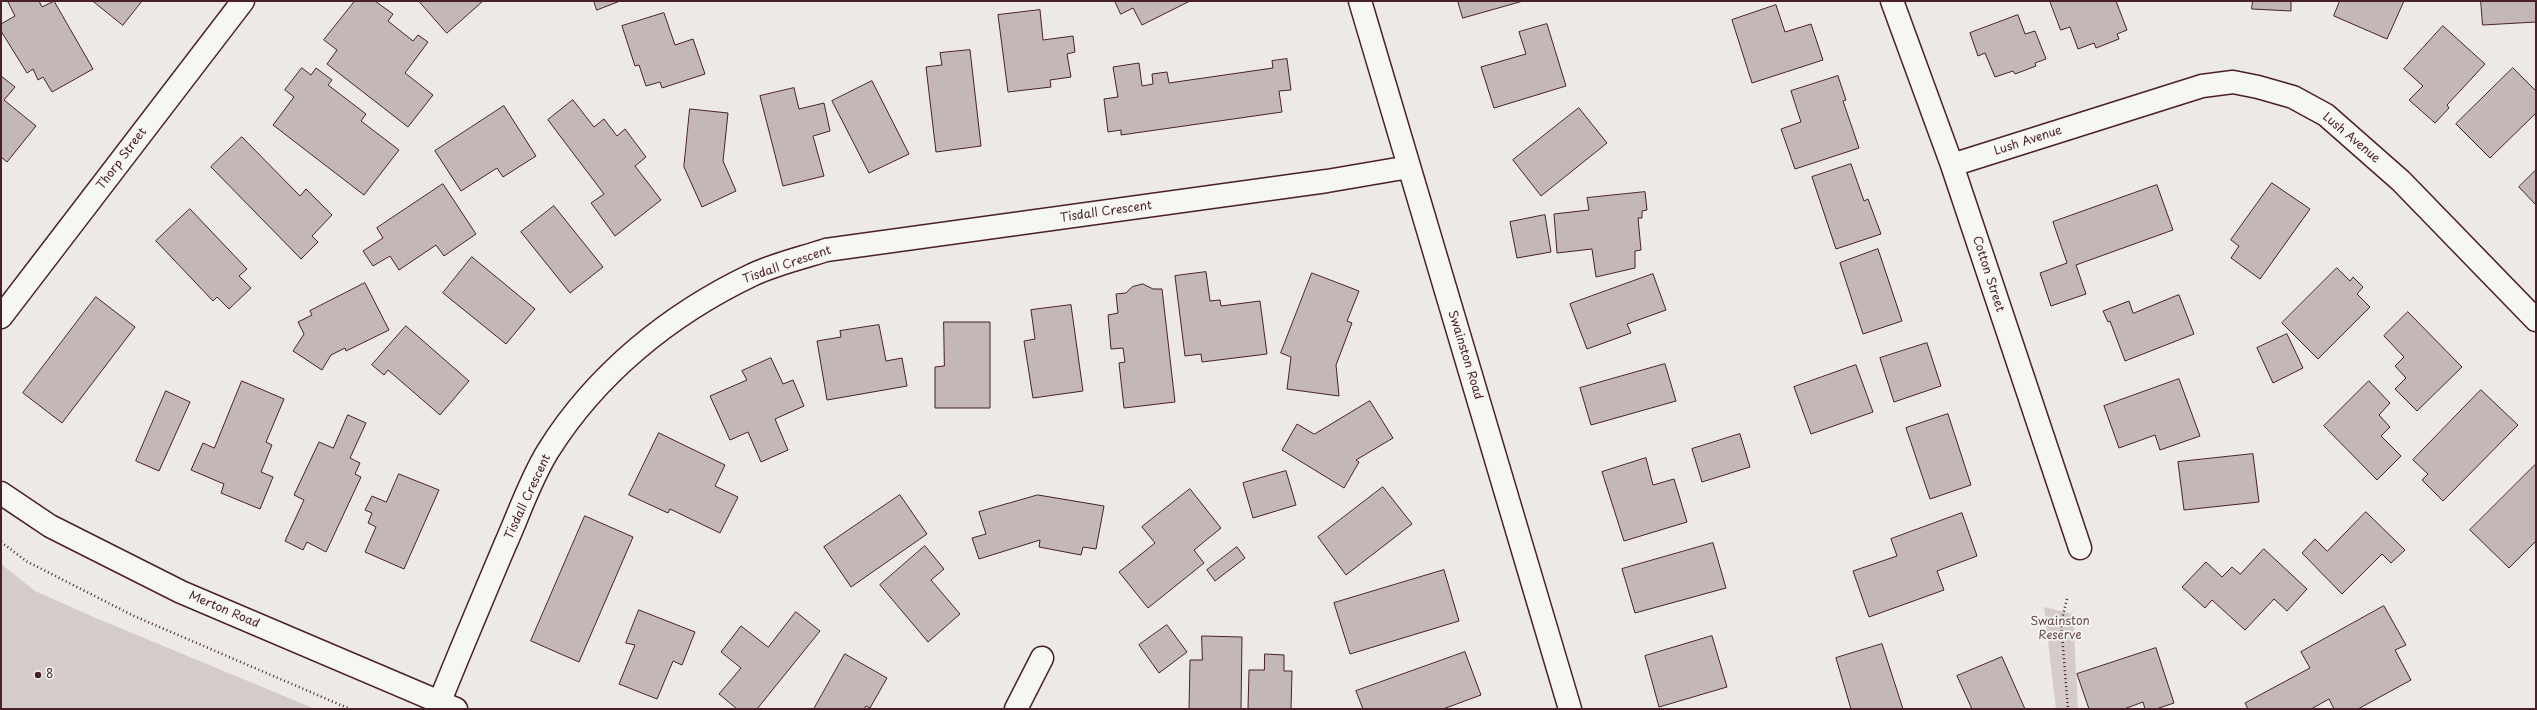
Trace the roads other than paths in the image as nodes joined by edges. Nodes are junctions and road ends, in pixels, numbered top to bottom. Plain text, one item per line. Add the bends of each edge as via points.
1 (243, 1) edge
2 (1360, 1) edge
3 (1892, 1) edge
4 (1952, 165) junction
5 (1409, 167) junction
6 (1, 317) edge
7 (2536, 320) edge
8 (1, 493) edge
9 (2080, 548) dead end
10 (1042, 658) dead end
11 (448, 705) edge
12 (1016, 709) edge
13 (1570, 709) edge

1 - 6 street, Thorp Street
2 - 5 street, Swainston Road
3 - 4 street, Cotton Street
4 - 7 street, Lush Avenue via 2202,86 2233,82 2258,87 2293,97 2326,115 2400,181
4 - 9 street, Cotton Street
5 - 11 street, Tisdall Crescent via 1327,182 826,250 754,274 727,288 671,322 636,348 590,396 564,428 534,479
5 - 13 street, Swainston Road
8 - 11 street, Merton Road via 50,526 181,592
10 - 12 street

